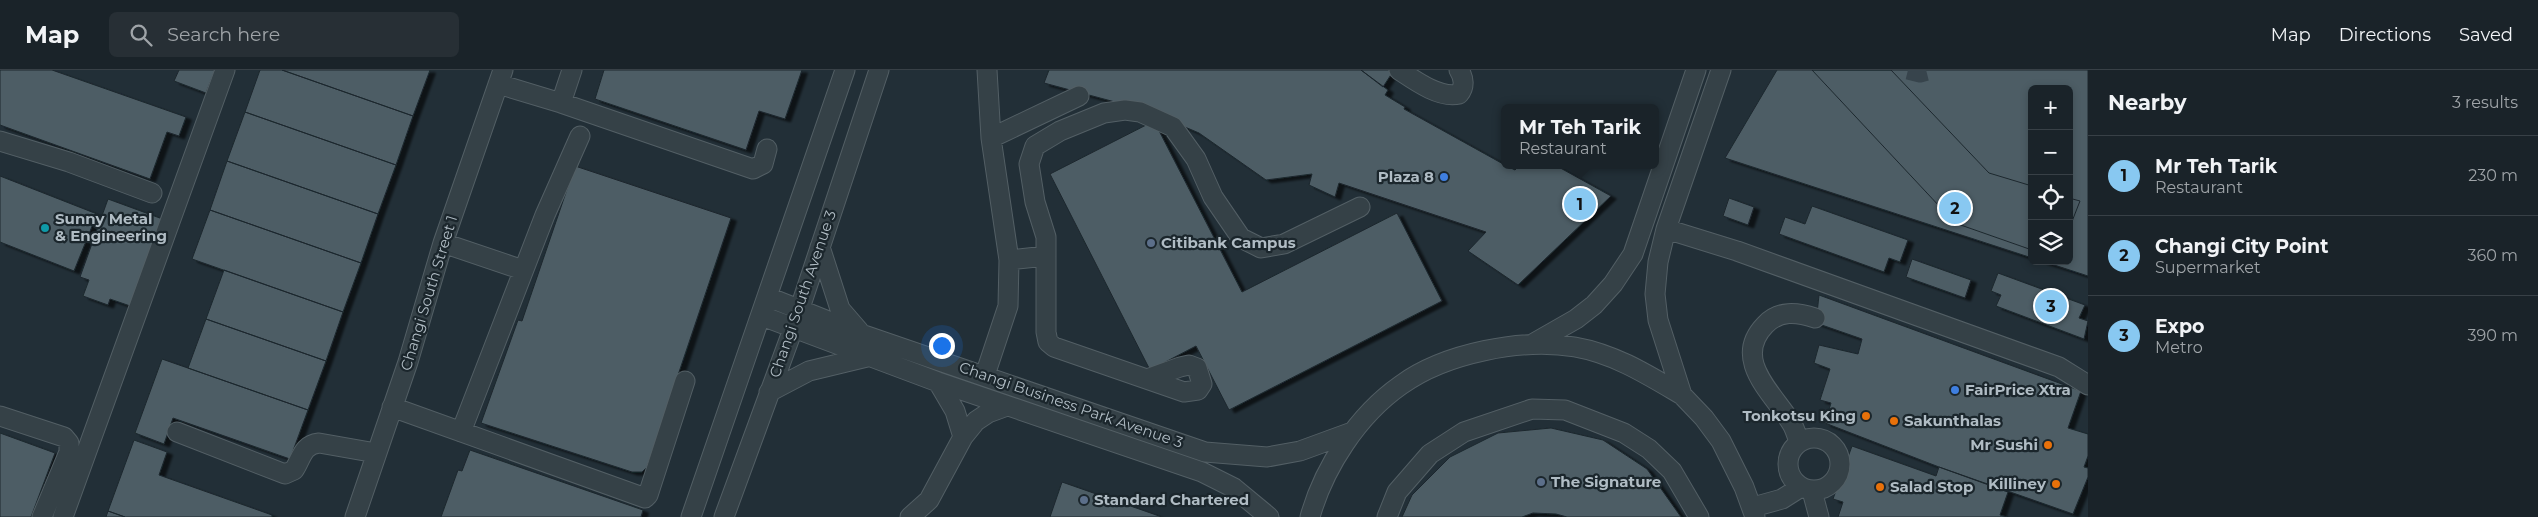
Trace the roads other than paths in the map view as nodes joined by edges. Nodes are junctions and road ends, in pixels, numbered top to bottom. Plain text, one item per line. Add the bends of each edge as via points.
1 (225, 70) edge
2 (572, 70) edge
3 (845, 70) edge
4 (879, 70) edge
5 (987, 70) edge
6 (1399, 70) edge
7 (1459, 70) edge
8 (1696, 70) edge
9 (1721, 70) edge
10 (501, 77) edge
11 (1079, 96) dead end
12 (561, 103) junction
13 (580, 136) dead end
14 (991, 138) junction
15 (0, 141) edge
16 (767, 148) dead end
17 (152, 193) dead end
18 (1360, 207) dead end
19 (1666, 229) junction
20 (443, 243) junction
21 (820, 247) junction
22 (1046, 256) junction
23 (1009, 260) junction
24 (524, 270) junction
25 (768, 296) junction
26 (798, 308) junction
27 (762, 316) junction
28 (1815, 318) dead end
29 (793, 329) junction
30 (861, 334) junction
31 (1534, 343) junction
32 (867, 357) junction
33 (985, 375) junction
34 (1147, 379) dead end
35 (685, 381) dead end
36 (938, 382) junction
37 (2088, 385) edge
38 (769, 392) junction
39 (1682, 395) junction
40 (1007, 406) junction
41 (392, 407) junction
42 (0, 416) edge
43 (177, 432) dead end
44 (461, 432) junction
45 (1352, 432) junction
46 (963, 437) junction
47 (1799, 442) junction
48 (376, 453) junction
49 (1807, 489) junction
50 (1754, 512) edge
51 (42, 517) edge
52 (63, 517) edge
53 (355, 517) edge
54 (692, 517) edge
55 (724, 517) edge
56 (910, 517) edge
57 (1269, 517) edge
58 (1310, 517) edge
59 (1386, 517) edge
60 (1699, 517) edge
61 (1819, 517) edge

1 - 52 street
2 - 12 street
3 - 25 street
4 - 21 street, Changi South Avenue 3
5 - 14 street
6 - 7 street via 1442,93 1455,95 1463,87
8 - 31 street via 1633,254 1594,305
9 - 19 street
10 - 12 street
10 - 20 street, Changi South Street 1
11 - 14 street
12 - 16 street via 753,169 763,164
13 - 24 street
14 - 23 street
15 - 17 street
18 - 22 street via 1284,244 1261,248 1241,238 1213,197 1196,159 1173,127 1140,112 1104,113 1060,131 1036,146 1032,154 1029,164 1035,202 1046,237
19 - 37 street via 2059,367
19 - 39 street via 1655,294 1658,320
20 - 24 street
20 - 41 street, Changi South Street 1
21 - 26 street, Changi South Avenue 3
21 - 30 street via 840,309
22 - 23 street
22 - 34 street via 1048,342 1054,347
23 - 33 street via 1008,306
24 - 44 street
25 - 26 street, Changi Business Park Avenue 3
25 - 27 street
26 - 29 street, Changi South Avenue 3
26 - 30 street, Changi Business Park Avenue 3
27 - 29 street, Changi Business Park Avenue 3
27 - 54 street
28 - 47 street via 1802,313 1785,313 1769,321 1758,332 1753,344 1758,379 1792,425
29 - 32 street, Changi Business Park Avenue 3
29 - 38 street, Changi South Avenue 3
30 - 33 street, Changi Business Park Avenue 3
31 - 39 street via 1576,347 1615,357
31 - 45 street via 1488,350 1439,365 1401,384
32 - 36 street, Changi Business Park Avenue 3
32 - 38 street via 809,371
33 - 45 street, Changi Business Park Avenue 3 via 1205,452 1267,457 1300,451
35 - 44 street via 645,498
36 - 40 street, Changi Business Park Avenue 3
36 - 46 street via 955,411
38 - 55 street, Changi South Avenue 3
39 - 50 street via 1721,441
40 - 46 street via 976,421
40 - 57 street, Changi Business Park Avenue 3 via 1202,472 1234,488
41 - 44 street
41 - 48 street, Changi South Street 1
42 - 51 street via 64,437 69,443
43 - 48 street via 285,474 294,470 304,450 312,444
45 - 58 street via 1315,498
46 - 56 street via 929,500
47 - 49 street via 1787,460 1788,471 1793,481
47 - 49 street via 1820,438 1830,443 1840,462 1832,483 1823,489
48 - 53 street, Changi South Street 1
49 - 50 street
49 - 61 street
59 - 60 street via 1397,492 1430,454 1464,432 1532,409 1565,410 1624,433 1649,449 1672,471

